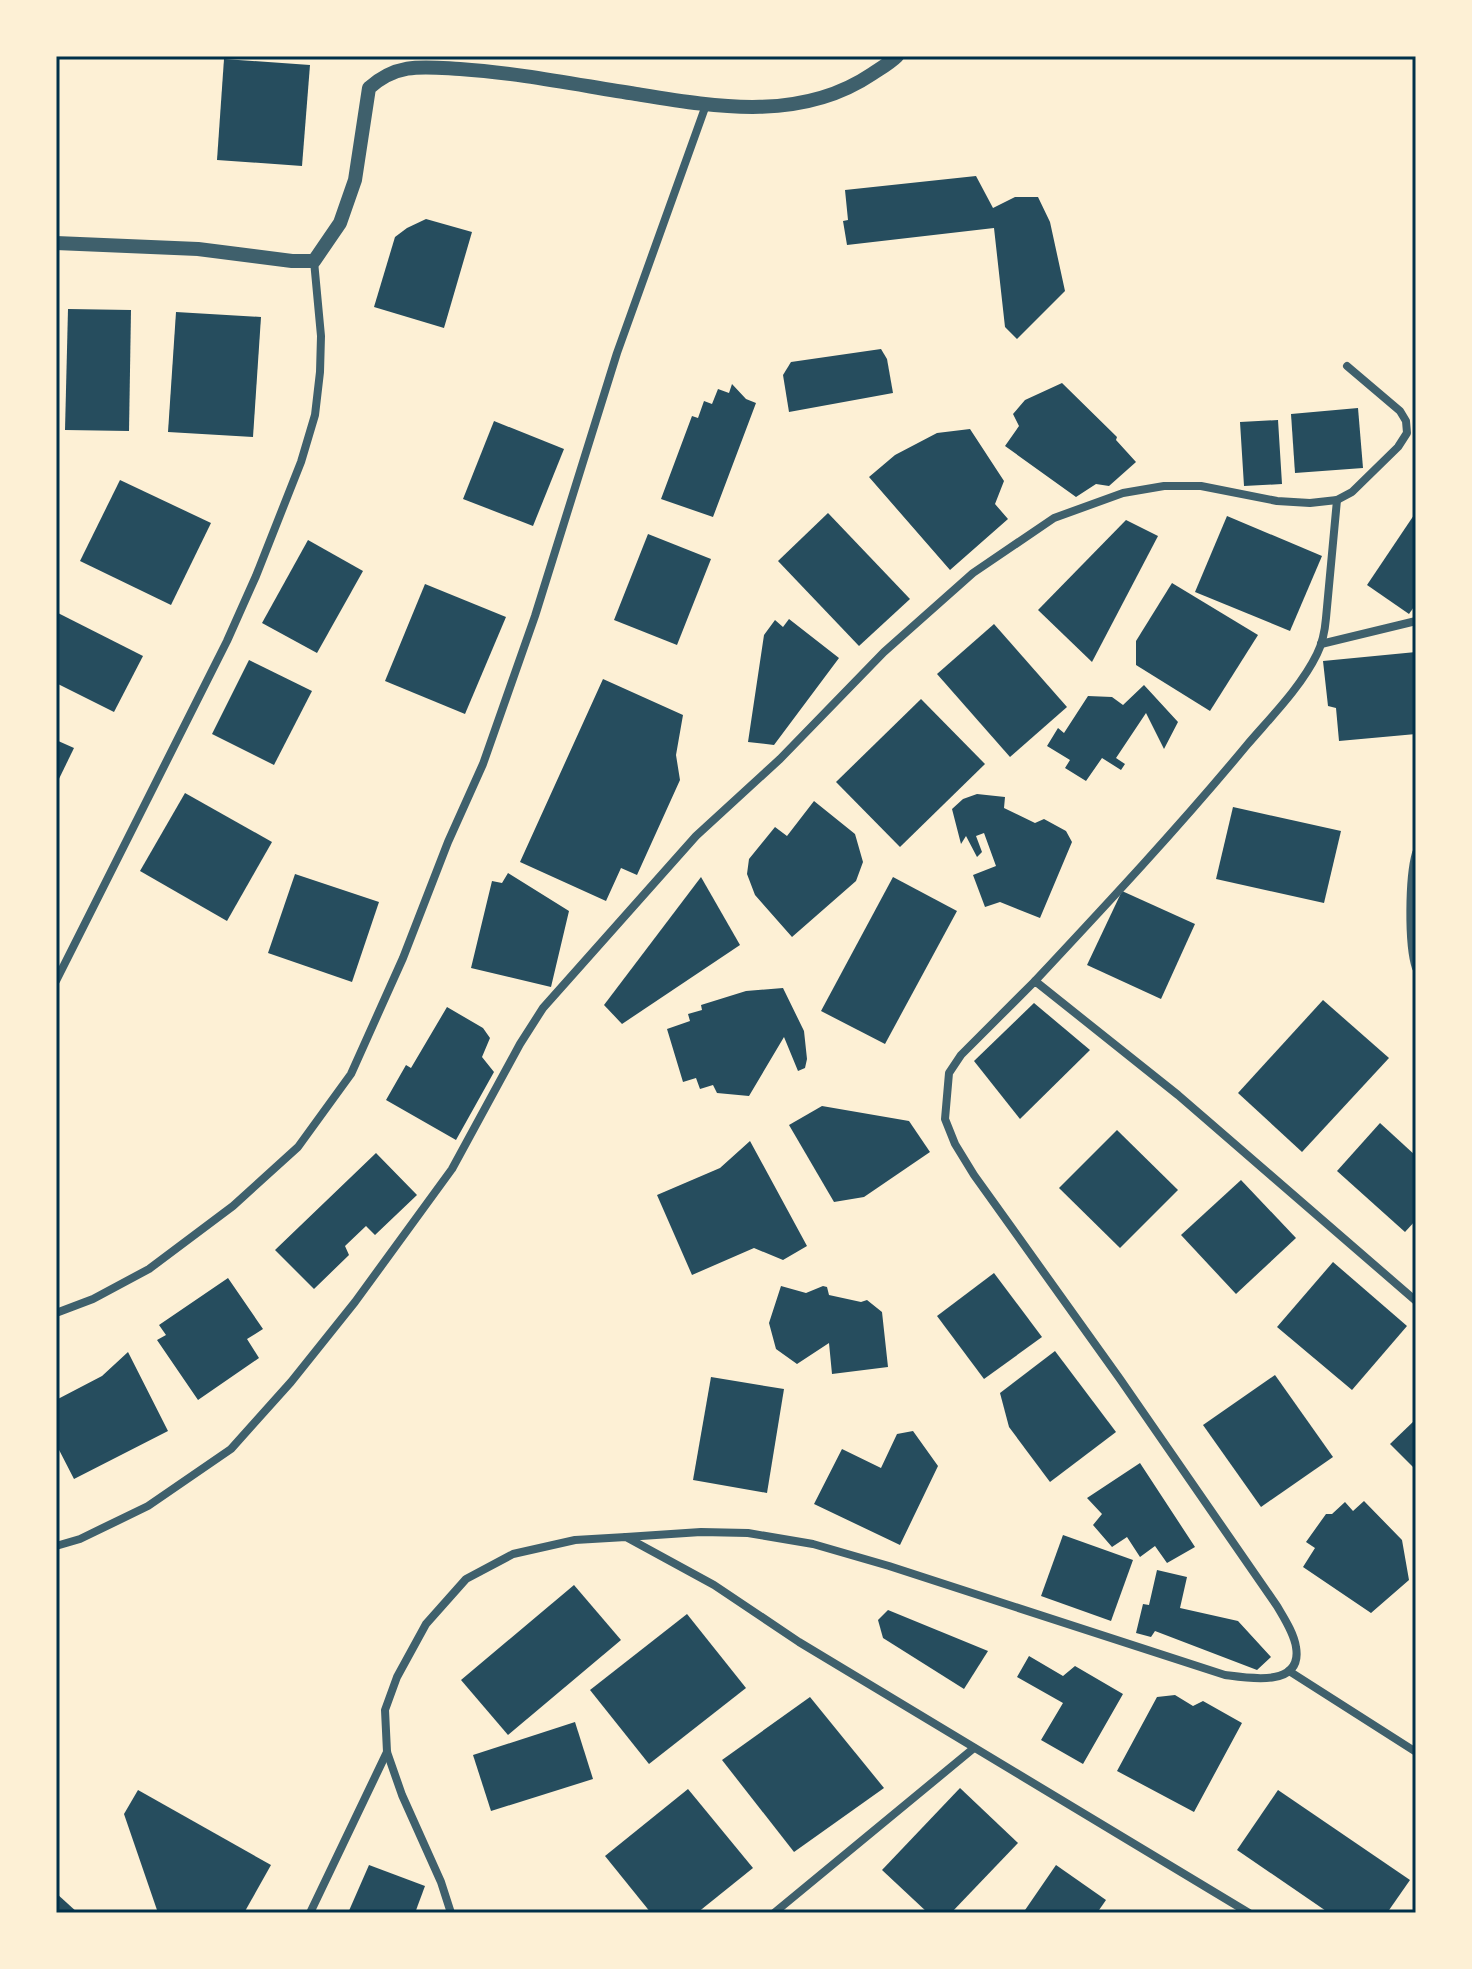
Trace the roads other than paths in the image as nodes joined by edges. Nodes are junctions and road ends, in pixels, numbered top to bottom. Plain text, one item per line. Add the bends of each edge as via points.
1 (897, 56) edge
2 (706, 105) junction
3 (56, 243) edge
4 (314, 261) junction
5 (1347, 366) dead end
6 (1337, 500) junction
7 (1416, 621) edge
8 (1321, 644) junction
9 (1416, 853) edge
10 (1416, 968) edge
11 (56, 981) edge
12 (1035, 981) junction
13 (1416, 1301) edge
14 (56, 1313) edge
15 (626, 1537) junction
16 (56, 1546) edge
17 (1289, 1671) junction
18 (974, 1748) junction
19 (387, 1752) junction
20 (1416, 1752) edge
21 (310, 1913) edge
22 (451, 1913) edge
23 (774, 1913) edge
24 (1249, 1913) edge

1 - 2 street via 859,83 827,97 755,108
2 - 4 street via 488,71 412,66 392,72 369,88 355,180 340,223
2 - 14 street via 617,353 483,764 351,1074 298,1147 233,1206 149,1269
3 - 4 street
4 - 11 street via 320,372 301,462 227,641
5 - 6 street via 1400,411 1407,433 1352,492
6 - 8 street
6 - 16 street via 1277,501 1201,486 1123,493 1054,518 973,573 696,836 543,1008 452,1169 346,1313 231,1449 148,1506
7 - 8 street
8 - 12 street via 1297,685 1230,766
9 - 10 street
12 - 13 street via 1178,1095
12 - 17 street via 949,1073 945,1119 974,1175 1277,1606 1296,1647
15 - 17 street via 748,1533 813,1544 1225,1675 1273,1679
15 - 18 street via 714,1585
15 - 19 street via 575,1540 513,1554 466,1579 426,1624 397,1677 385,1710
17 - 20 street
18 - 23 street
18 - 24 street
19 - 21 street
19 - 22 street

